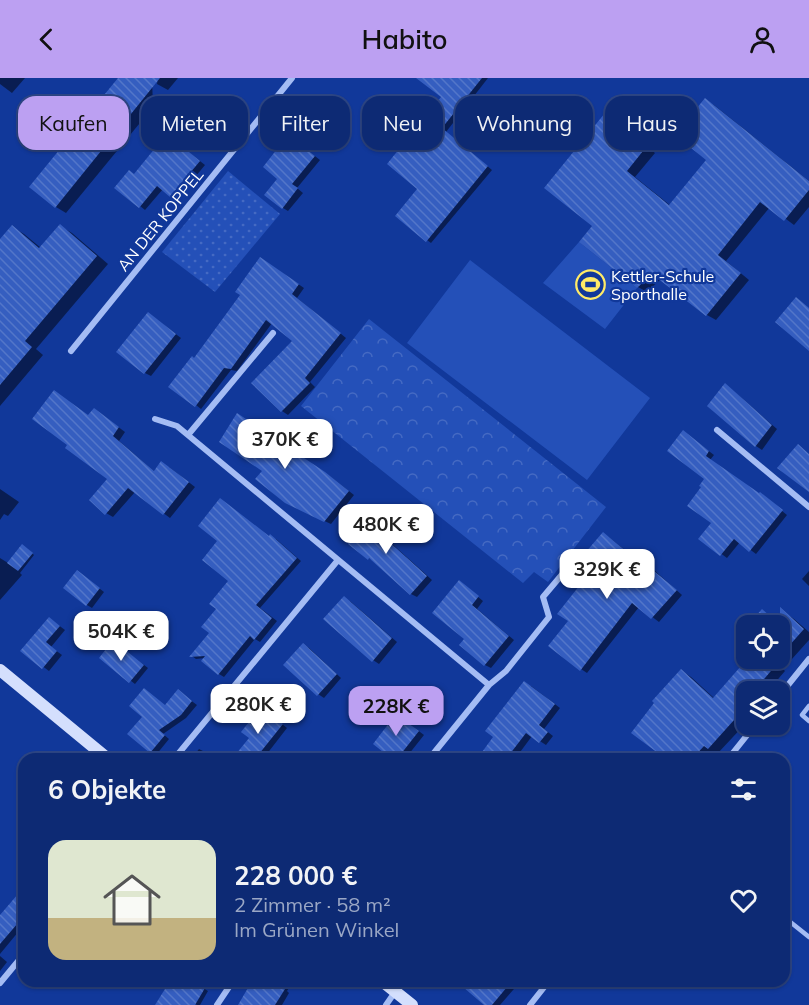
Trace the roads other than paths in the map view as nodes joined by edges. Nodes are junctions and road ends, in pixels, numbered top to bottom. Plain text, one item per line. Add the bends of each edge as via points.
1 (292, 78) edge
2 (273, 333) dead end
3 (71, 351) dead end
4 (155, 419) dead end
5 (717, 430) dead end
6 (188, 435) junction
7 (809, 507) edge
8 (338, 560) junction
9 (570, 565) dead end
10 (809, 659) edge
11 (0, 670) edge
12 (790, 683) edge
13 (489, 684) junction
14 (809, 706) edge
15 (809, 721) edge
16 (747, 735) edge
17 (101, 753) edge
18 (179, 753) edge
19 (434, 753) edge
20 (733, 753) edge
21 (790, 922) edge
22 (809, 937) edge
23 (18, 961) edge
24 (0, 983) edge
25 (229, 987) edge
26 (389, 987) edge
27 (544, 987) edge
28 (395, 992) junction
29 (217, 1005) edge
30 (386, 1005) edge
31 (412, 1005) edge
32 (530, 1005) edge

1 - 3 street, AN DER KOPPEL
2 - 6 street
4 - 6 street via 177,426
5 - 7 street
6 - 8 street
8 - 13 street
8 - 18 street
9 - 13 street via 543,597 549,617 506,671
10 - 12 street
11 - 17 main road
13 - 19 street
14 - 15 lane via 802,715
16 - 20 street
21 - 22 lane
23 - 24 street
25 - 29 street
26 - 28 main road
27 - 32 street
28 - 30 street
28 - 31 main road

